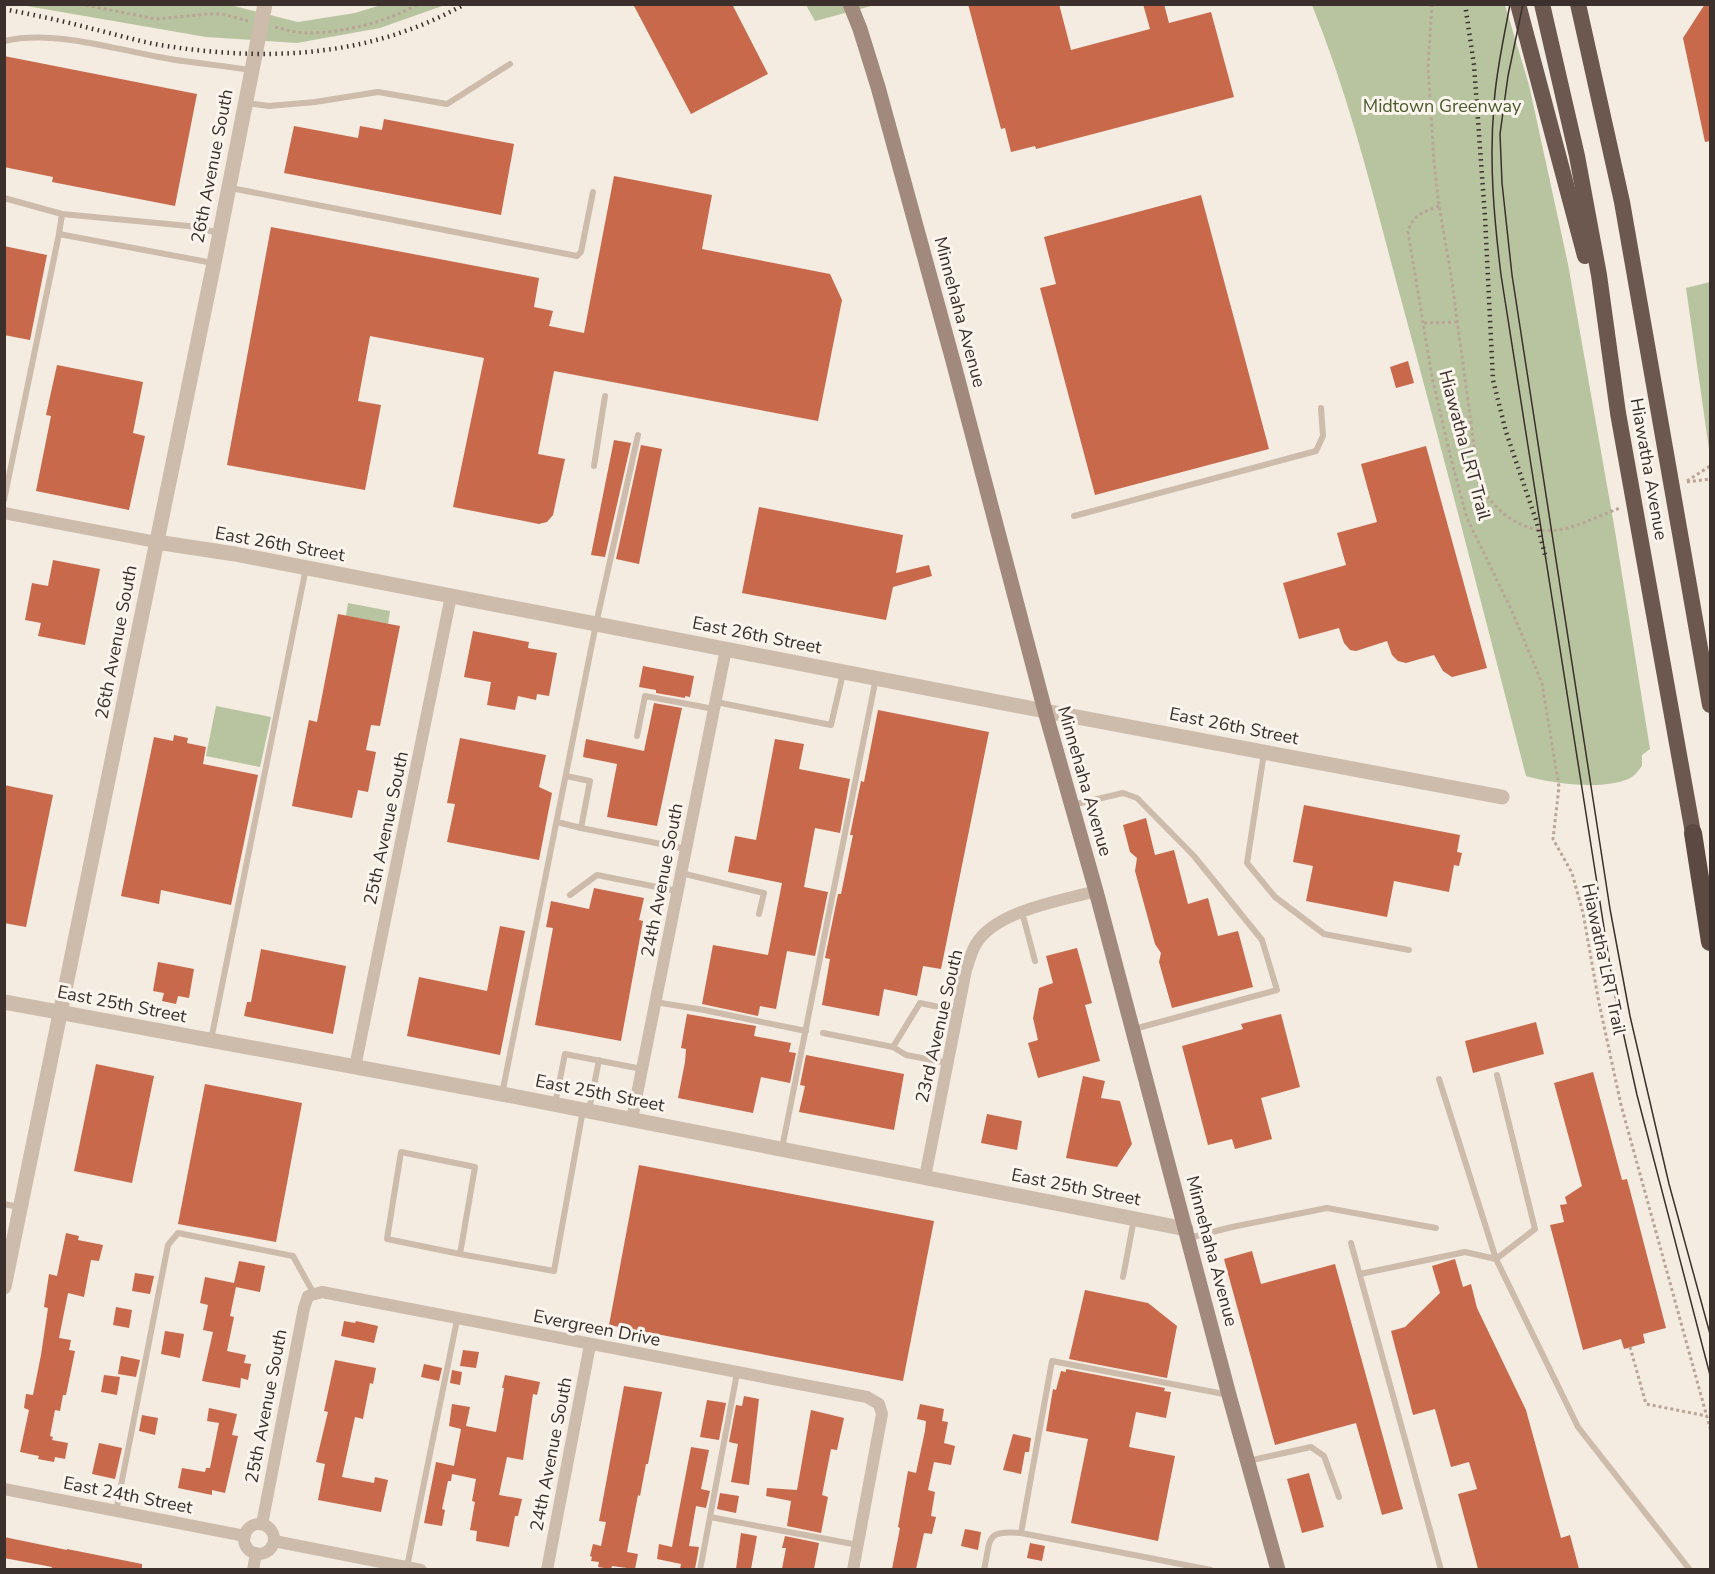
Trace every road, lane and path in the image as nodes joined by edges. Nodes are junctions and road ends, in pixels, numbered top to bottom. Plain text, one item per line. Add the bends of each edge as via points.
1 (265, 4) edge
2 (850, 4) edge
3 (1432, 4) edge
4 (1518, 4) edge
5 (1542, 4) edge
6 (1578, 4) edge
7 (4, 41) edge
8 (510, 64) dead end
9 (251, 70) junction
10 (244, 102) junction
11 (228, 188) junction
12 (593, 192) dead end
13 (4, 198) edge
14 (1439, 206) junction
15 (62, 214) junction
16 (220, 233) junction
17 (59, 234) junction
18 (214, 263) junction
19 (1424, 322) junction
20 (1457, 322) junction
21 (1607, 339) junction
22 (605, 396) dead end
23 (1321, 408) dead end
24 (638, 435) dead end
25 (594, 466) dead end
26 (1710, 466) edge
27 (1710, 479) edge
28 (4, 500) edge
29 (1621, 507) dead end
30 (4, 513) edge
31 (1074, 516) dead end
32 (156, 542) junction
33 (306, 568) junction
34 (452, 596) junction
35 (596, 624) junction
36 (726, 649) junction
37 (843, 671) junction
38 (877, 677) junction
39 (715, 705) junction
40 (1710, 705) edge
41 (1045, 711) junction
42 (637, 736) dead end
43 (1264, 752) junction
44 (566, 776) junction
45 (1502, 797) dead end
46 (1071, 805) junction
47 (556, 822) junction
48 (582, 828) junction
49 (1693, 833) joint
50 (686, 849) junction
51 (681, 873) junction
52 (678, 891) junction
53 (1096, 891) junction
54 (570, 895) dead end
55 (1022, 912) junction
56 (759, 914) dead end
57 (1710, 942) edge
58 (1409, 950) dead end
59 (1035, 961) dead end
60 (4, 1002) edge
61 (656, 1002) junction
62 (958, 1011) junction
63 (61, 1012) junction
64 (1132, 1029) junction
65 (806, 1031) junction
66 (823, 1033) dead end
67 (211, 1041) junction
68 (893, 1047) junction
69 (599, 1060) junction
70 (948, 1063) junction
71 (356, 1068) junction
72 (642, 1069) junction
73 (1497, 1076) dead end
74 (1439, 1079) dead end
75 (502, 1094) junction
76 (555, 1104) junction
77 (586, 1110) junction
78 (632, 1119) junction
79 (782, 1148) junction
80 (925, 1177) junction
81 (4, 1204) edge
82 (21, 1207) junction
83 (1134, 1218) junction
84 (1436, 1227) dead end
85 (1187, 1234) junction
86 (1351, 1243) dead end
87 (460, 1254) junction
88 (1496, 1259) junction
89 (1360, 1274) junction
90 (1123, 1277) dead end
91 (4, 1287) edge
92 (311, 1295) junction
93 (457, 1320) junction
94 (590, 1345) junction
95 (1630, 1347) dead end
96 (737, 1372) junction
97 (1229, 1395) junction
98 (1707, 1416) junction
99 (1710, 1428) edge
100 (1248, 1461) junction
101 (4, 1489) edge
102 (1339, 1497) dead end
103 (116, 1511) junction
104 (710, 1517) junction
105 (262, 1524) junction
106 (1021, 1533) junction
107 (245, 1536) junction
108 (274, 1541) junction
109 (858, 1545) junction
110 (256, 1553) junction
111 (407, 1567) junction
112 (253, 1569) edge
113 (421, 1569) edge
114 (547, 1569) edge
115 (700, 1569) edge
116 (853, 1569) edge
117 (984, 1569) edge
118 (1211, 1569) edge
119 (1278, 1569) edge
120 (1441, 1569) edge
121 (1690, 1569) edge

1 - 9 street, 26th Avenue South
2 - 41 main road, Minnehaha Avenue via 887,119 951,351
3 - 14 path via 1429,85
4 - 21 highway
5 - 21 highway, Hiawatha Avenue via 1581,178
6 - 40 highway, Hiawatha Avenue via 1622,202
7 - 9 lane via 25,36 77,42
8 - 10 lane via 447,104 378,92 269,106
9 - 10 street, 26th Avenue South
10 - 11 street, 26th Avenue South
11 - 12 lane via 578,256
11 - 16 street, 26th Avenue South
13 - 15 lane
14 - 19 path, Hiawatha LRT Trail via 1415,216 1408,232
14 - 20 path
15 - 16 lane via 189,226
15 - 17 lane
16 - 18 street, 26th Avenue South
17 - 18 lane
17 - 28 lane
18 - 32 street, 26th Avenue South
19 - 20 path
19 - 98 path, Hiawatha LRT Trail via 1432,378 1467,518 1517,620 1542,683 1559,787 1553,840 1572,873 1583,913 1622,1105
20 - 29 path via 1476,468 1479,483 1492,504 1515,522 1547,531
21 - 49 highway, Hiawatha Avenue
22 - 25 lane
23 - 31 lane via 1323,436 1316,451
24 - 35 lane
26 - 27 path via 1685,482
30 - 32 street, East 26th Street
32 - 33 street, East 26th Street
32 - 63 street, 26th Avenue South
33 - 34 street, East 26th Street
33 - 67 lane
34 - 35 street, East 26th Street
34 - 71 street, 25th Avenue South
35 - 36 street, East 26th Street
35 - 44 lane
36 - 37 street, East 26th Street
36 - 39 street, 24th Avenue South
37 - 38 street, East 26th Street
37 - 39 lane via 831,725
38 - 41 street, East 26th Street
38 - 65 lane
39 - 42 lane via 645,696
39 - 50 street, 24th Avenue South
41 - 43 street, East 26th Street
41 - 46 main road, Minnehaha Avenue
43 - 45 street, East 26th Street
43 - 58 lane via 1247,863 1275,897 1324,934
44 - 47 lane
44 - 48 lane via 590,781
46 - 53 main road, Minnehaha Avenue
46 - 64 lane via 1123,793 1137,798 1194,856 1262,940 1277,990
47 - 48 lane
47 - 75 lane
48 - 50 lane
49 - 57 highway, Hiawatha Avenue
50 - 51 street, 24th Avenue South
51 - 52 street, 24th Avenue South
51 - 56 lane via 764,892
52 - 54 lane via 597,875
52 - 61 street, 24th Avenue South
53 - 55 street, 23rd Avenue South
53 - 64 main road, Minnehaha Avenue
55 - 59 lane
55 - 62 street, 23rd Avenue South via 989,928 976,944
60 - 63 street, East 25th Street
61 - 65 lane
61 - 72 street, 24th Avenue South
62 - 68 lane via 920,1003
62 - 70 street, 23rd Avenue South
63 - 67 street, East 25th Street
63 - 82 street, 26th Avenue South
64 - 85 main road, Minnehaha Avenue
65 - 79 lane
66 - 68 lane
67 - 71 street, East 25th Street
68 - 70 lane via 906,1054
69 - 72 lane
69 - 76 lane via 565,1054
69 - 77 lane
70 - 80 street, 23rd Avenue South
71 - 75 street, East 25th Street
72 - 78 street, 24th Avenue South
73 - 88 lane via 1535,1228
74 - 88 lane
75 - 76 street, East 25th Street
76 - 77 street, East 25th Street
77 - 78 street, East 25th Street
77 - 87 lane via 554,1271
78 - 79 street, East 25th Street
79 - 80 street, East 25th Street
80 - 83 street, East 25th Street
81 - 82 lane
82 - 91 street, 26th Avenue South
83 - 85 street, East 25th Street
83 - 90 lane
84 - 85 lane via 1327,1208
85 - 97 main road, Minnehaha Avenue
86 - 89 lane
87 - 87 lane via 475,1167 401,1152 387,1239
88 - 89 lane via 1465,1252
88 - 121 lane via 1578,1426
89 - 120 lane
92 - 93 street, Evergreen Drive via 322,1293
92 - 103 lane via 293,1256 178,1233 168,1245
92 - 105 street, 25th Avenue South via 304,1308
93 - 94 street, Evergreen Drive
93 - 111 lane
94 - 96 street, Evergreen Drive
94 - 114 street, 24th Avenue South
95 - 98 path via 1646,1404
96 - 104 lane
96 - 109 street, Evergreen Drive via 867,1397 879,1404 882,1414
97 - 100 main road, Minnehaha Avenue
97 - 106 lane via 1052,1361
98 - 99 path, Hiawatha LRT Trail
100 - 102 lane via 1311,1447 1324,1456
100 - 119 main road, Minnehaha Avenue
101 - 103 street, East 24th Street
103 - 107 street, East 24th Street
104 - 109 lane
104 - 115 lane
105 - 107 street via 253,1526
105 - 108 street via 270,1529
106 - 117 lane via 994,1534
106 - 118 lane
107 - 110 street via 246,1545
108 - 110 street via 270,1550
108 - 111 street
109 - 116 street
110 - 112 street
111 - 113 street

